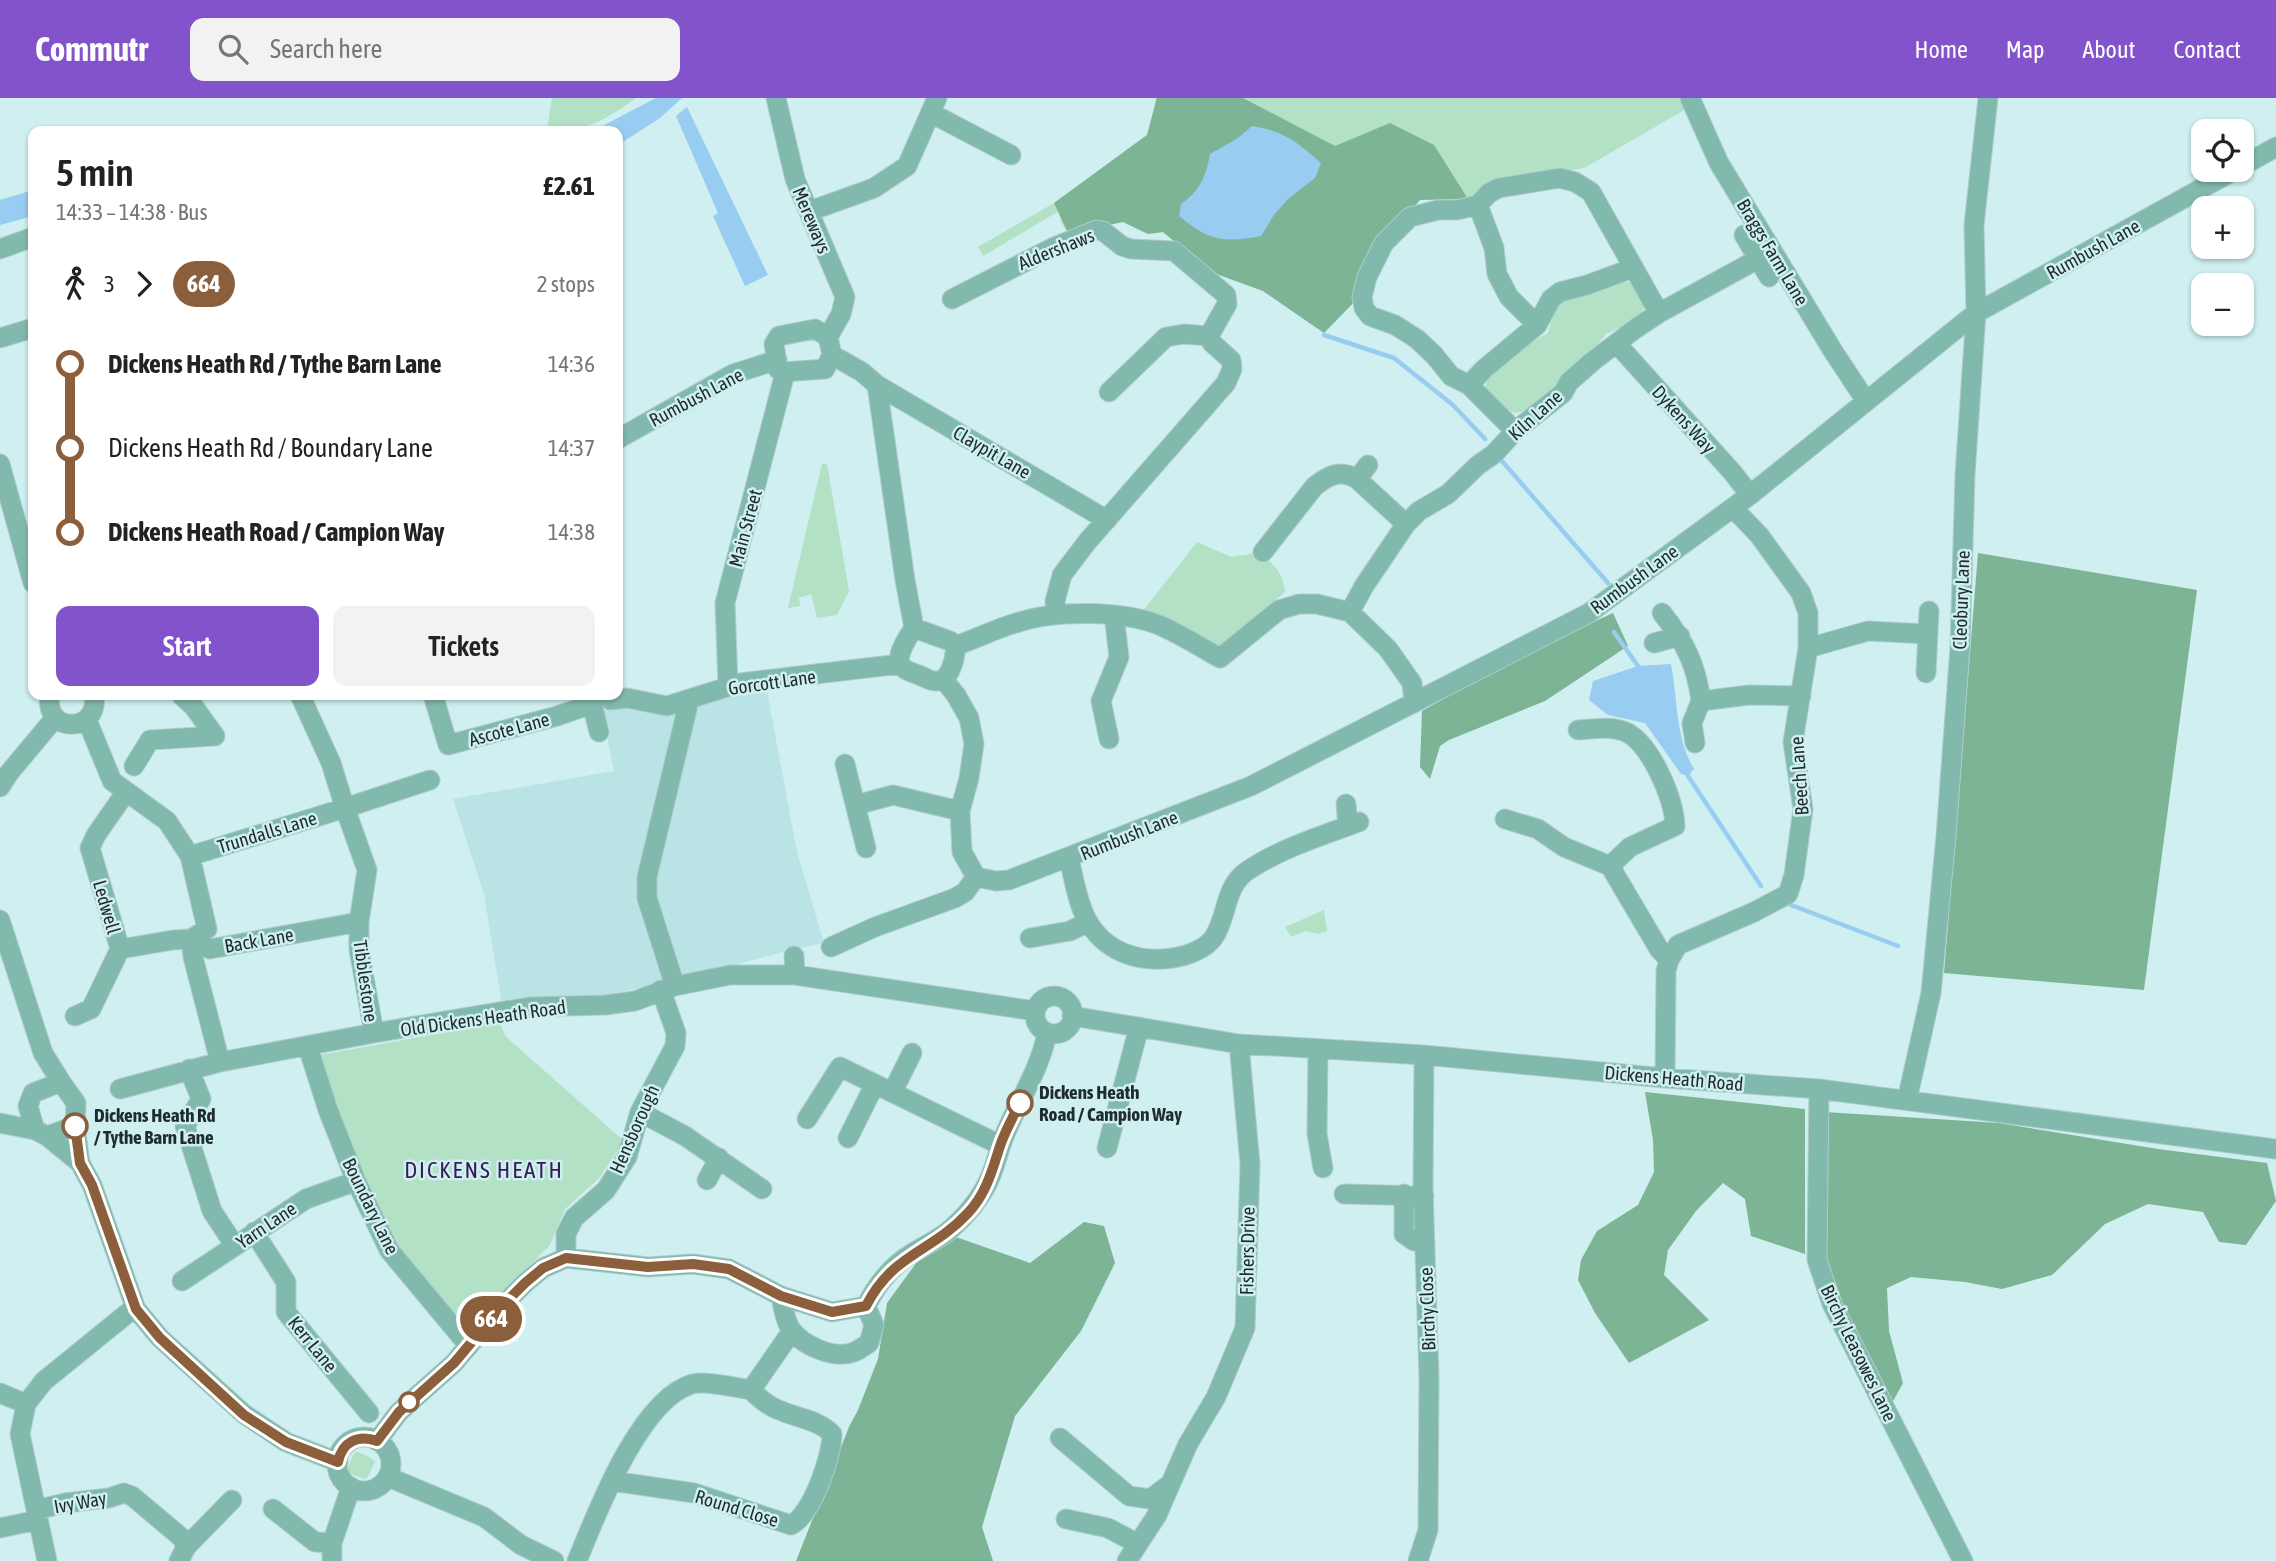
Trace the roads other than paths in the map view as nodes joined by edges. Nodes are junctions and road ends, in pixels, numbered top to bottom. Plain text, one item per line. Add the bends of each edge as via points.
1 (776, 98) edge
2 (1690, 98) edge
3 (1988, 98) edge
4 (934, 106) edge
5 (2276, 147) edge
6 (1011, 155) dead end
7 (2254, 159) edge
8 (2213, 182) edge
9 (1478, 205) junction
10 (810, 211) junction
11 (1744, 236) dead end
12 (28, 239) edge
13 (0, 249) edge
14 (1758, 259) junction
15 (1633, 268) junction
16 (1769, 277) dead end
17 (952, 299) dead end
18 (1659, 313) junction
19 (1976, 313) junction
20 (1537, 326) junction
21 (28, 330) edge
22 (1209, 336) junction
23 (0, 338) edge
24 (1617, 344) junction
25 (830, 346) junction
26 (781, 366) junction
27 (877, 385) junction
28 (1469, 385) junction
29 (1109, 392) dead end
30 (1867, 401) junction
31 (1515, 431) junction
32 (623, 436) edge
33 (0, 464) edge
34 (1750, 495) junction
35 (1733, 508) junction
36 (1107, 520) junction
37 (1406, 524) junction
38 (28, 551) edge
39 (1264, 552) dead end
40 (1929, 611) dead end
41 (1350, 612) junction
42 (1056, 614) junction
43 (1662, 614) dead end
44 (1114, 615) junction
45 (914, 628) junction
46 (1928, 634) junction
47 (1680, 636) junction
48 (1654, 643) dead end
49 (955, 646) junction
50 (1808, 648) junction
51 (900, 664) junction
52 (1926, 673) dead end
53 (943, 679) junction
54 (728, 686) junction
55 (1801, 696) junction
56 (623, 698) edge
57 (49, 700) edge
58 (94, 700) edge
59 (187, 700) edge
60 (302, 700) edge
61 (435, 700) edge
62 (689, 701) junction
63 (1701, 701) junction
64 (1414, 703) junction
65 (55, 718) junction
66 (87, 719) junction
67 (1578, 730) dead end
68 (599, 732) dead end
69 (1109, 739) dead end
70 (1695, 743) dead end
71 (845, 764) dead end
72 (430, 780) dead end
73 (127, 781) junction
74 (0, 787) edge
75 (1346, 804) dead end
76 (856, 805) junction
77 (345, 808) junction
78 (960, 811) junction
79 (1505, 819) dead end
80 (866, 848) dead end
81 (190, 856) junction
82 (1069, 859) junction
83 (1610, 866) junction
84 (976, 877) junction
85 (0, 920) edge
86 (359, 922) junction
87 (1088, 922) junction
88 (191, 939) junction
89 (1030, 939) dead end
90 (831, 947) dead end
91 (120, 949) junction
92 (1669, 960) junction
93 (668, 988) junction
94 (1035, 1011) junction
95 (75, 1016) dead end
96 (1072, 1016) junction
97 (1139, 1027) junction
98 (374, 1033) junction
99 (1046, 1033) junction
100 (1239, 1044) junction
101 (308, 1047) junction
102 (1318, 1049) junction
103 (43, 1054) junction
104 (912, 1054) dead end
105 (1424, 1055) junction
106 (220, 1062) junction
107 (189, 1069) junction
108 (1665, 1078) junction
109 (61, 1082) junction
110 (884, 1087) junction
111 (1819, 1088) junction
112 (120, 1089) dead end
113 (30, 1099) junction
114 (1907, 1100) junction
115 (640, 1112) junction
116 (807, 1119) dead end
117 (0, 1123) edge
118 (75, 1126) junction
119 (41, 1133) junction
120 (848, 1138) dead end
121 (1000, 1145) junction
122 (1107, 1148) dead end
123 (2276, 1149) edge
124 (719, 1158) junction
125 (80, 1163) junction
126 (1323, 1168) dead end
127 (707, 1180) dead end
128 (356, 1181) junction
129 (762, 1189) dead end
130 (1344, 1194) dead end
131 (1414, 1195) junction
132 (254, 1232) junction
133 (235, 1246) junction
134 (566, 1258) junction
135 (182, 1281) dead end
136 (781, 1296) junction
137 (866, 1306) junction
138 (136, 1309) junction
139 (792, 1331) junction
140 (469, 1346) junction
141 (751, 1390) junction
142 (0, 1393) edge
143 (26, 1404) junction
144 (369, 1413) dead end
145 (1060, 1438) dead end
146 (377, 1441) junction
147 (338, 1462) junction
148 (388, 1477) junction
149 (612, 1481) junction
150 (1170, 1485) junction
151 (351, 1487) junction
152 (232, 1500) dead end
153 (273, 1509) dead end
154 (37, 1515) junction
155 (1066, 1519) dead end
156 (0, 1528) edge
157 (332, 1552) edge
158 (1132, 1553) edge
159 (183, 1554) edge
160 (47, 1561) edge
161 (554, 1561) edge
162 (577, 1561) edge
163 (1418, 1561) edge
164 (1963, 1561) edge

1 - 10 street, Mereways via 795,179
2 - 30 street, Braggs Farm Lane via 1719,163
3 - 19 street, Cleobury Lane via 1974,225
4 - 6 street
4 - 10 street via 907,166 874,188
5 - 7 street
8 - 19 street, Rumbush Lane
9 - 15 street via 1499,188 1560,178 1576,182 1591,192
9 - 20 street via 1494,248 1497,274 1509,297
9 - 28 street via 1410,217 1384,243 1362,297 1370,316 1417,339 1451,376
10 - 25 street, Mereways via 845,297
11 - 14 street
12 - 13 street
14 - 16 street
14 - 18 street, Kiln Lane
15 - 18 street
15 - 20 street via 1560,292
17 - 22 street, Aldershaws via 1097,230 1131,249 1174,251 1226,295 1227,304
18 - 24 street, Kiln Lane
19 - 30 street, Rumbush Lane
19 - 114 street, Cleobury Lane via 1946,836 1931,993
20 - 28 street
21 - 23 street
22 - 29 street via 1166,337
22 - 36 street via 1231,360 1226,383
24 - 31 street, Kiln Lane
24 - 34 street, Dykens Way
25 - 26 street, Rumbush Lane via 825,369
25 - 26 street via 814,329 779,336 774,344
25 - 27 street
26 - 32 street, Rumbush Lane via 733,374
26 - 54 street, Main Street via 725,603
27 - 36 street, Claypit Lane
27 - 45 street
28 - 31 street
30 - 34 street, Rumbush Lane
31 - 37 street, Kiln Lane via 1448,494
33 - 38 street
34 - 35 street, Rumbush Lane
35 - 50 street, Beech Lane via 1801,593 1808,613
35 - 64 street, Rumbush Lane via 1589,612
36 - 42 street via 1062,575
37 - 39 street via 1363,472 1337,473 1314,487
37 - 41 street, Kiln Lane
40 - 46 street
41 - 44 street via 1317,604 1279,610 1230,661 1161,626
41 - 64 street via 1388,649 1412,683
42 - 44 street
42 - 49 street via 1016,623
43 - 47 street
44 - 69 street via 1119,657 1101,701
45 - 49 street
45 - 51 street
46 - 50 street via 1868,631
46 - 52 street
47 - 48 street
47 - 63 street via 1697,673
49 - 53 street via 956,654
50 - 55 street, Beech Lane
51 - 53 street via 936,681
51 - 54 street, Gorcott Lane
53 - 78 street via 969,718 974,744
54 - 62 street, Gorcott Lane
55 - 63 street via 1749,695
55 - 92 street, Beech Lane via 1793,742 1803,809 1794,874 1781,898 1678,944
56 - 62 street, Gorcott Lane via 667,706
57 - 65 street
58 - 66 street
59 - 73 street, Ledwell via 215,736 150,740
60 - 77 street via 331,763
61 - 68 street, Ascote Lane via 449,745 592,704
62 - 93 street via 647,877 647,898
63 - 70 street via 1692,723
64 - 82 street, Rumbush Lane via 1251,786
65 - 66 street via 67,724
65 - 74 street
66 - 73 street via 112,781
67 - 83 street via 1607,727 1628,733 1648,752 1675,813 1675,826 1630,848
71 - 76 street
72 - 77 street, Trundalls Lane
73 - 81 street via 167,821
73 - 91 street, Ledwell via 90,848
75 - 87 street via 1354,824 1284,850 1245,873 1230,891 1214,937 1197,951 1158,960 1132,957 1110,947
76 - 78 street via 893,795
76 - 80 street
77 - 81 street, Trundalls Lane
77 - 86 street, Tibblestone via 367,870
78 - 84 street via 962,852
79 - 83 street via 1538,829 1564,847
81 - 88 street via 207,929
82 - 84 street, Rumbush Lane via 1009,880
82 - 87 street
83 - 92 street
84 - 90 street via 955,898
85 - 103 street
86 - 88 street, Back Lane via 210,948
86 - 98 street, Tibblestone via 359,950
87 - 89 street via 1070,931
88 - 91 street, Back Lane
88 - 106 street
91 - 95 street, Ledwell via 91,1009
92 - 108 street
93 - 94 street, Old Dickens Heath Road via 794,966
93 - 98 street, Old Dickens Heath Road via 635,1001 528,1007
93 - 115 street, Hensborough via 675,1046
94 - 96 street via 1042,1001 1053,997 1069,1004
94 - 99 street via 1036,1021
96 - 97 street, Dickens Heath Road
96 - 99 street via 1064,1031
97 - 100 street, Dickens Heath Road
97 - 122 street
98 - 101 street, Old Dickens Heath Road
99 - 121 street via 1034,1075
100 - 102 street, Dickens Heath Road
100 - 150 street, Fishers Drive via 1250,1164 1245,1328 1216,1397
101 - 106 street, Old Dickens Heath Road
101 - 128 street, Boundary Lane
102 - 105 street, Dickens Heath Road
102 - 126 street via 1317,1134
103 - 109 street
103 - 113 street
104 - 110 street
105 - 108 street, Dickens Heath Road
105 - 131 street, Birchy Close
106 - 107 street, Old Dickens Heath Road
107 - 112 street, Old Dickens Heath Road
107 - 133 street via 201,1099 186,1126 212,1210
108 - 111 street, Dickens Heath Road
109 - 113 street
109 - 118 street via 76,1103
110 - 116 street via 840,1067
110 - 120 street
110 - 121 street
111 - 114 street, Dickens Heath Road
111 - 164 street, Birchy Leasowes Lane via 1817,1260 1822,1279
113 - 117 street
113 - 119 street
114 - 123 street, Dickens Heath Road
115 - 124 street
115 - 134 street, Hensborough via 627,1157 606,1190 574,1218 566,1234
117 - 119 street
118 - 119 street
118 - 125 street
119 - 125 street
121 - 137 street via 984,1191 969,1212 887,1273
124 - 127 street
124 - 129 street
125 - 138 street
128 - 132 street, Yarn Lane via 306,1199
128 - 140 street, Boundary Lane via 388,1250
130 - 131 street
131 - 163 street, Birchy Close via 1425,1242 1429,1377 1427,1530
132 - 133 street, Yarn Lane
132 - 144 street, Kerr Lane via 286,1282 286,1312
133 - 135 street, Yarn Lane
134 - 136 street via 729,1269
134 - 140 street via 525,1283
136 - 137 street via 832,1312
136 - 139 street
137 - 139 street via 874,1325 869,1343 853,1353 812,1346
138 - 143 street via 44,1381
138 - 147 street via 160,1338 244,1415 286,1442
139 - 141 street
140 - 146 street via 405,1406
141 - 149 street via 693,1384 672,1395 630,1446
141 - 149 street, Round Close via 777,1409 826,1427 832,1434 824,1471 799,1521 791,1525 694,1493
142 - 143 street
143 - 154 street via 20,1434
145 - 150 street via 1129,1496 1150,1499
146 - 147 street via 351,1441
146 - 148 street via 391,1460
147 - 151 street via 341,1477
148 - 151 street via 368,1491
148 - 161 street via 484,1517 521,1545
149 - 162 street
150 - 158 street, Fishers Drive
151 - 157 street
152 - 159 street
153 - 157 street
154 - 156 street
154 - 159 street, Ivy Way via 65,1503 124,1493 182,1538
154 - 160 street
155 - 158 street via 1108,1528

